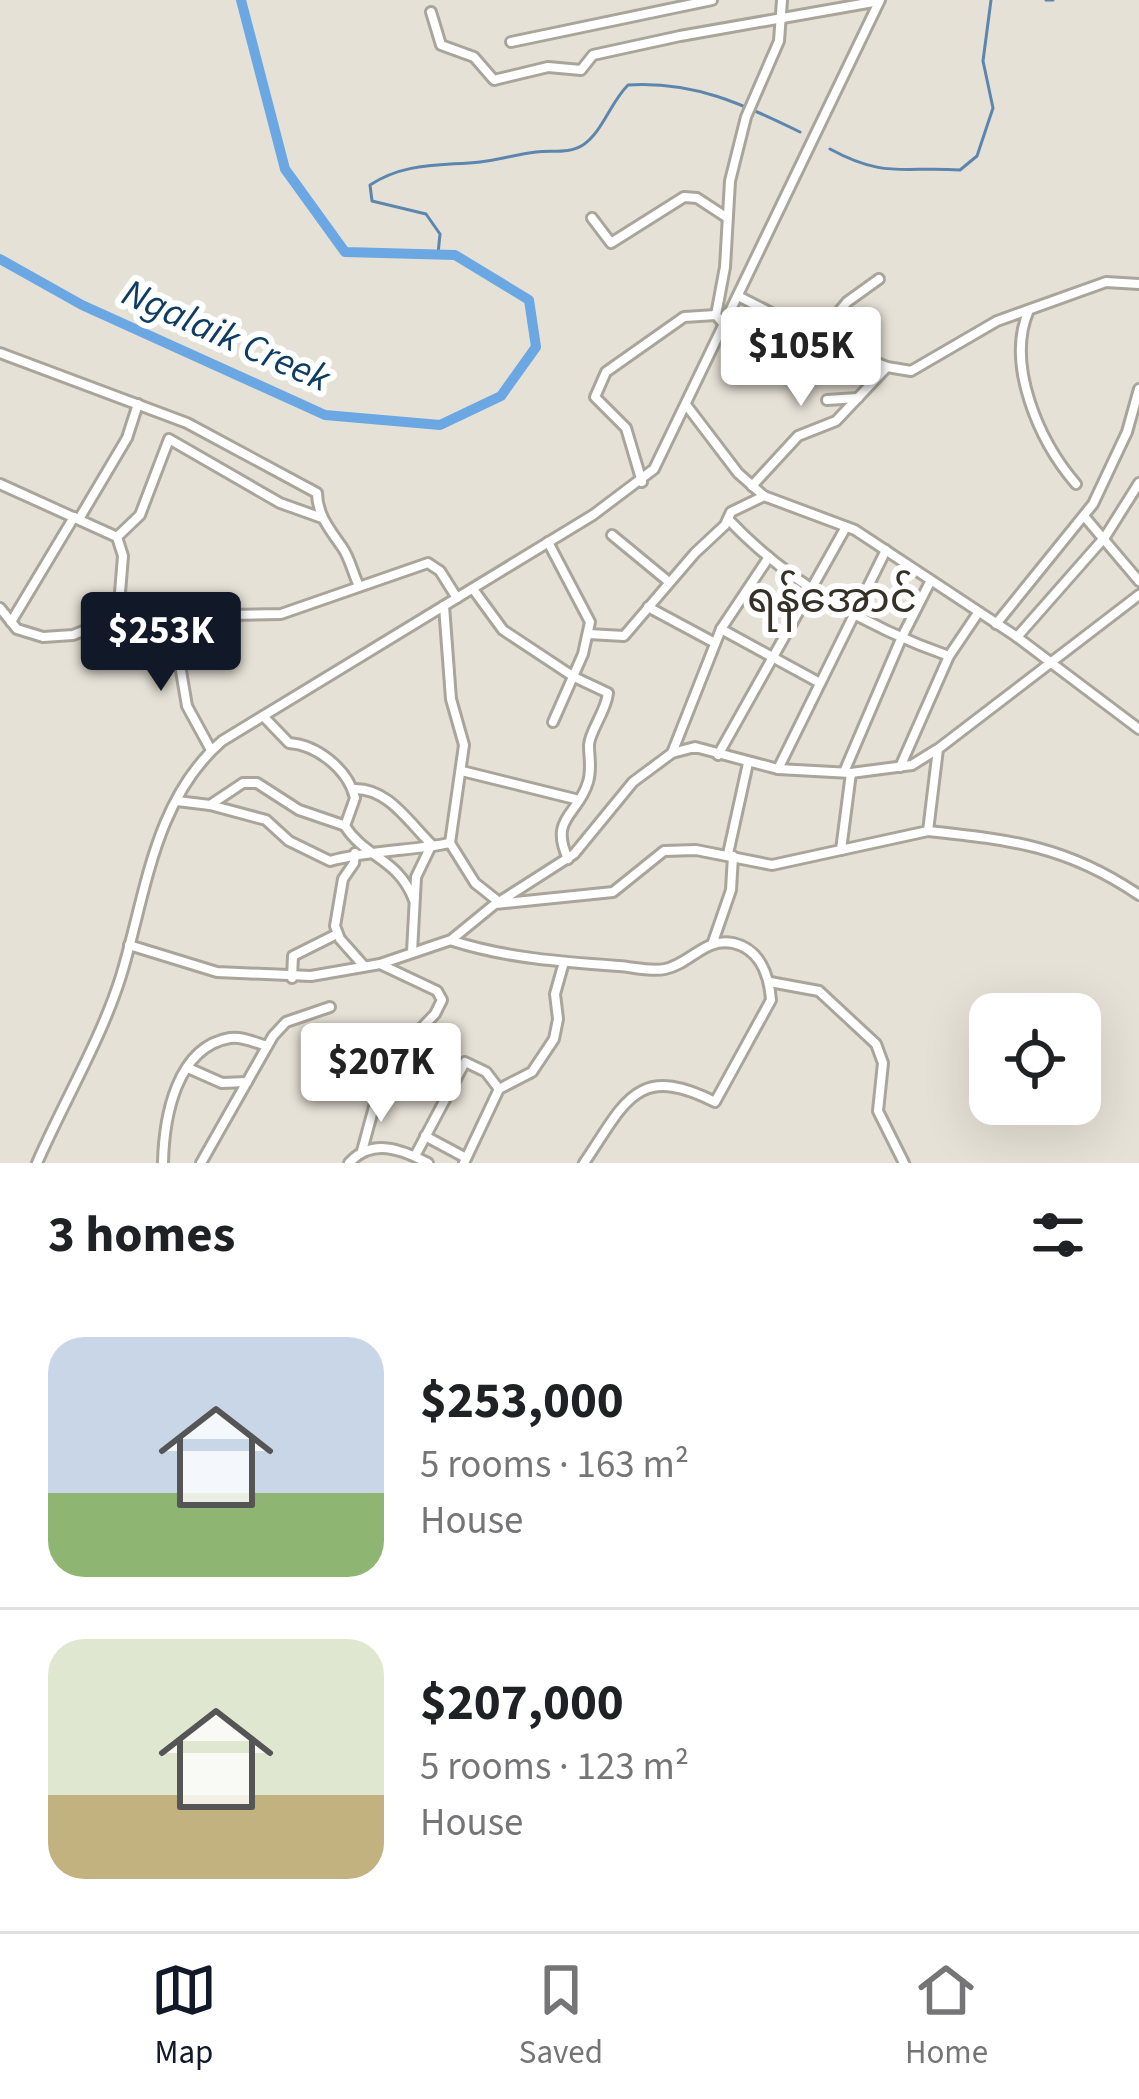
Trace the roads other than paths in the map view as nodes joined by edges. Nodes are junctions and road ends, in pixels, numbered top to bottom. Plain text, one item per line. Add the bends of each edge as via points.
1 (712, 0) edge
2 (782, 0) edge
3 (879, 1) edge
4 (431, 13) dead end
5 (784, 16) junction
6 (511, 42) dead end
7 (592, 218) dead end
8 (728, 218) junction
9 (879, 279) dead end
10 (1139, 284) edge
11 (740, 297) junction
12 (1030, 309) junction
13 (716, 314) junction
14 (726, 327) junction
15 (818, 337) junction
16 (0, 353) edge
17 (887, 368) junction
18 (1139, 389) edge
19 (860, 398) junction
20 (827, 400) dead end
21 (138, 404) junction
22 (687, 406) junction
23 (642, 482) junction
24 (1139, 483) edge
25 (0, 484) edge
26 (1076, 484) dead end
27 (752, 486) junction
28 (764, 496) junction
29 (1084, 515) junction
30 (76, 518) junction
31 (728, 519) junction
32 (325, 520) junction
33 (846, 527) junction
34 (612, 535) dead end
35 (117, 537) junction
36 (1106, 537) junction
37 (548, 542) junction
38 (886, 550) junction
39 (769, 557) junction
40 (1139, 581) edge
41 (669, 582) junction
42 (930, 582) junction
43 (359, 586) junction
44 (473, 589) junction
45 (814, 590) junction
46 (1139, 595) edge
47 (458, 598) junction
48 (444, 606) junction
49 (0, 608) edge
50 (648, 608) junction
51 (856, 611) junction
52 (978, 613) junction
53 (118, 617) junction
54 (172, 618) junction
55 (11, 622) junction
56 (996, 624) junction
57 (721, 629) junction
58 (588, 634) junction
59 (1017, 637) junction
60 (901, 639) junction
61 (715, 644) junction
62 (950, 656) junction
63 (776, 658) junction
64 (1050, 661) junction
65 (574, 677) junction
66 (820, 683) junction
67 (278, 707) junction
68 (263, 716) junction
69 (553, 722) dead end
70 (1139, 729) edge
71 (279, 730) junction
72 (938, 749) junction
73 (211, 750) junction
74 (671, 753) junction
75 (718, 755) junction
76 (748, 763) junction
77 (900, 767) junction
78 (778, 769) junction
79 (462, 771) junction
80 (848, 772) junction
81 (353, 789) junction
82 (579, 800) junction
83 (177, 801) junction
84 (209, 805) junction
85 (351, 805) junction
86 (328, 817) junction
87 (928, 831) junction
88 (350, 834) junction
89 (450, 843) junction
90 (432, 847) junction
91 (841, 850) junction
92 (355, 854) junction
93 (378, 854) junction
94 (731, 855) junction
95 (339, 858) junction
96 (568, 859) junction
97 (345, 873) junction
98 (1139, 895) edge
99 (414, 900) junction
100 (497, 903) junction
101 (337, 934) junction
102 (451, 940) junction
103 (713, 942) junction
104 (129, 945) junction
105 (412, 952) junction
106 (564, 962) junction
107 (380, 964) junction
108 (364, 966) junction
109 (292, 978) junction
110 (770, 982) junction
111 (330, 1007) dead end
112 (267, 1046) junction
113 (188, 1068) junction
114 (247, 1082) junction
115 (499, 1089) junction
116 (425, 1136) junction
117 (362, 1151) junction
118 (415, 1156) junction
119 (465, 1161) edge
120 (37, 1163) edge
121 (164, 1163) edge
122 (201, 1163) edge
123 (349, 1163) edge
124 (428, 1163) edge
125 (584, 1163) edge
126 (904, 1163) edge

1 - 6 street
2 - 5 street
3 - 5 street
3 - 11 street
4 - 5 street via 441,45 474,57 494,80 581,70 593,55
5 - 8 street via 746,117
7 - 8 street via 610,243 684,196
8 - 13 street
9 - 15 street
10 - 12 street via 1106,282
11 - 14 street
11 - 15 street
12 - 17 street via 911,371
12 - 26 street via 1019,333 1026,383
13 - 14 street
13 - 23 street via 685,317 597,385 595,397 626,428
14 - 22 street
15 - 17 street
16 - 21 street
17 - 19 street
18 - 29 street
19 - 20 street
19 - 27 street via 836,421 798,436
21 - 30 street via 121,450
21 - 32 street via 316,493
22 - 23 street
22 - 27 street
23 - 37 street
24 - 36 street
25 - 30 street
27 - 28 street
28 - 31 street
28 - 33 street
29 - 36 street
29 - 56 street
30 - 35 street
30 - 55 street
31 - 39 street
31 - 41 street
32 - 35 street via 169,440 140,515
32 - 43 street
33 - 38 street
33 - 45 street
34 - 41 street
35 - 53 street
36 - 40 street
36 - 59 street
37 - 44 street
37 - 58 street via 590,619
38 - 42 street
38 - 51 street
39 - 45 street
39 - 57 street
41 - 50 street
42 - 52 street
42 - 60 street
43 - 47 street via 428,562
43 - 54 street via 281,614
44 - 47 street
44 - 65 street via 503,630
45 - 51 street
45 - 63 street
46 - 64 street
47 - 48 street
48 - 67 street
48 - 79 street
49 - 55 street
50 - 58 street via 624,636
50 - 61 street
51 - 60 street
51 - 66 street
52 - 56 street
52 - 62 street
53 - 54 street
53 - 55 street via 43,637
54 - 73 street via 187,706
56 - 59 street
57 - 61 street
57 - 63 street
58 - 65 street
59 - 64 street
60 - 62 street
60 - 80 street
61 - 74 street
62 - 77 street
63 - 66 street
63 - 75 street
64 - 70 street
64 - 72 street
65 - 69 street
65 - 82 street via 608,692
66 - 78 street
67 - 68 street
67 - 71 street
68 - 71 street
68 - 73 street
71 - 81 street via 289,743 317,750
72 - 77 street
72 - 87 street
73 - 83 street
74 - 75 street via 695,747
74 - 96 street via 633,782
75 - 76 street
76 - 78 street
76 - 94 street
77 - 80 street
78 - 80 street
79 - 82 street
79 - 89 street
80 - 91 street
81 - 85 street
81 - 90 street via 382,795
82 - 96 street via 562,825
83 - 84 street
83 - 104 street via 151,856
84 - 86 street via 256,783 299,810
84 - 95 street via 266,820 289,842
85 - 86 street
85 - 88 street
86 - 88 street
87 - 91 street
87 - 98 street via 1042,847 1101,869
88 - 92 street
88 - 93 street
88 - 95 street
89 - 90 street
89 - 100 street
90 - 93 street
90 - 99 street via 419,866
91 - 94 street via 772,865
92 - 93 street
92 - 95 street
92 - 97 street
93 - 99 street via 404,876
94 - 100 street via 664,851 602,896
94 - 103 street via 731,890
95 - 97 street
96 - 100 street
97 - 101 street
99 - 105 street
100 - 102 street
101 - 108 street
101 - 109 street via 293,956
102 - 105 street
102 - 106 street
103 - 106 street via 667,969
103 - 110 street via 752,952
104 - 109 street via 217,972
104 - 120 street
105 - 107 street
106 - 115 street via 554,1039 532,1072
107 - 108 street
107 - 117 street via 442,1000 385,1066
108 - 109 street
110 - 125 street via 771,1000 716,1102 653,1085 613,1116
110 - 126 street via 819,991 876,1044 883,1063 878,1111
111 - 112 street via 286,1022
112 - 113 street via 231,1038
112 - 114 street
113 - 114 street via 222,1083
113 - 121 street via 172,1098
114 - 122 street
115 - 116 street via 465,1062
115 - 119 street
116 - 118 street
116 - 119 street
117 - 118 street
117 - 123 street
118 - 124 street

